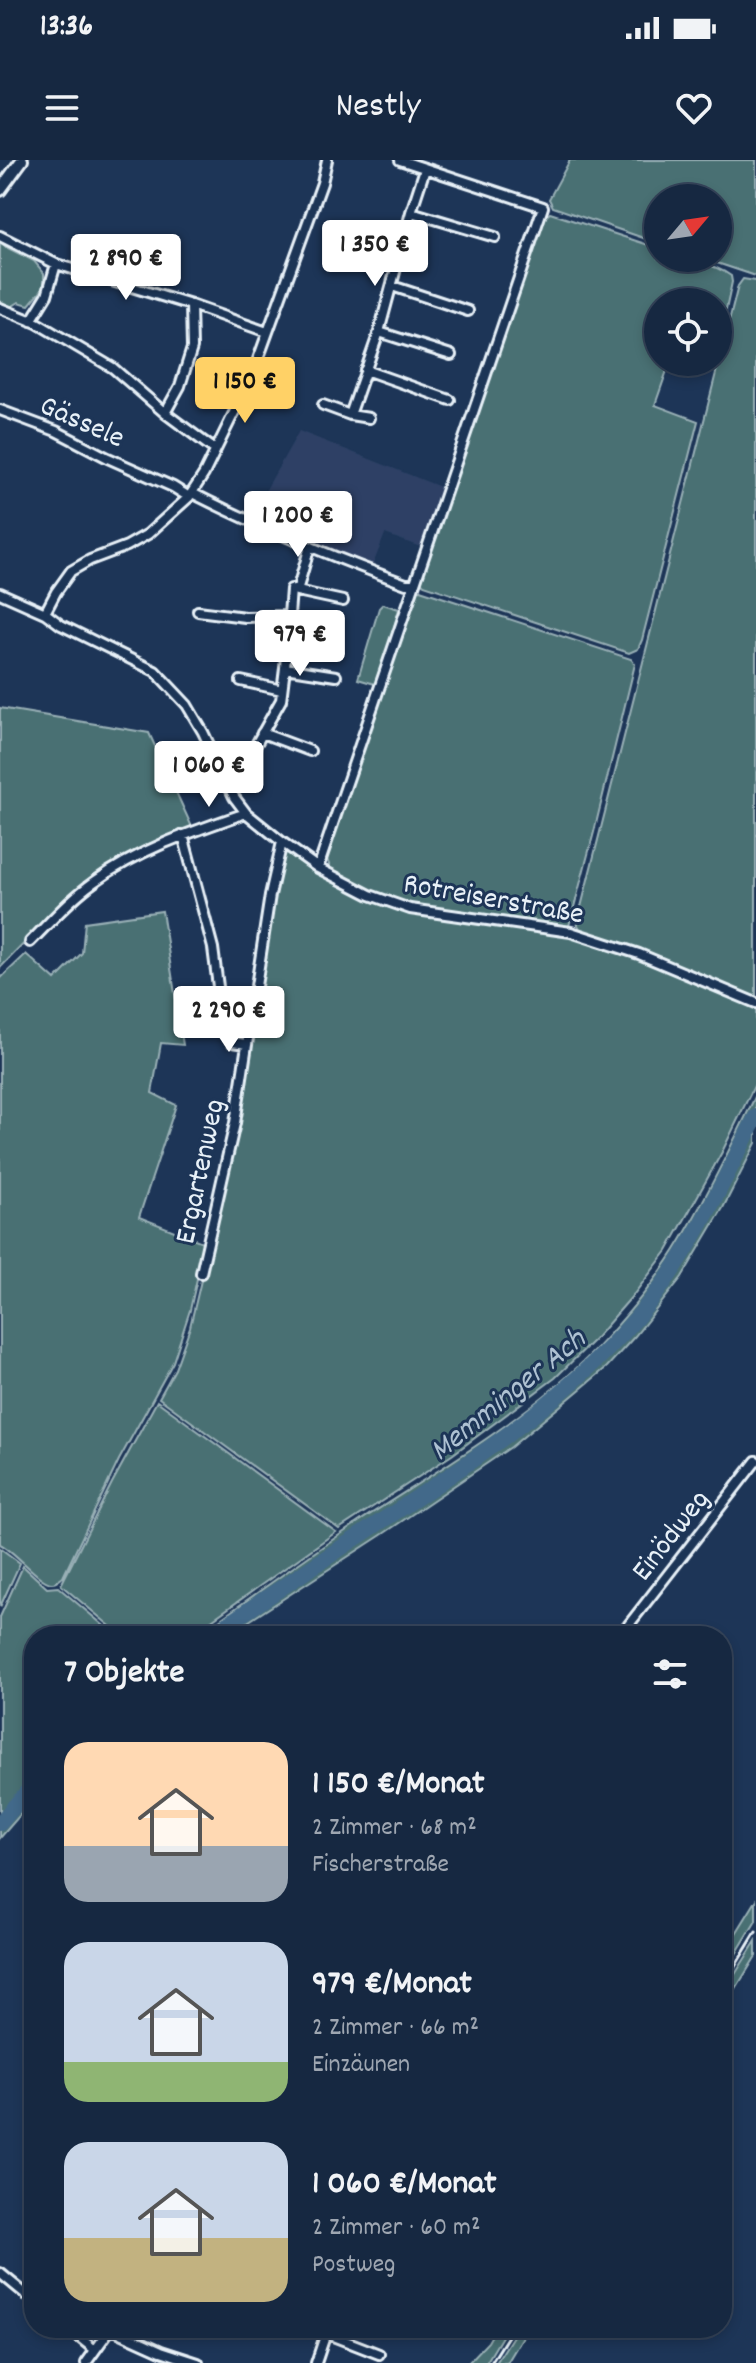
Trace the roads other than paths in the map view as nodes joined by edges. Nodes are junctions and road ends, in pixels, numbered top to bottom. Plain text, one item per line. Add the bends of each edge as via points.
1 (22, 160) edge
2 (327, 160) edge
3 (400, 160) edge
4 (425, 169) junction
5 (0, 190) edge
6 (411, 212) junction
7 (0, 236) edge
8 (495, 237) dead end
9 (56, 264) junction
10 (392, 286) junction
11 (191, 305) junction
12 (0, 308) edge
13 (468, 311) dead end
14 (31, 321) junction
15 (267, 332) junction
16 (379, 332) junction
17 (451, 355) dead end
18 (365, 370) junction
19 (450, 400) dead end
20 (323, 405) dead end
21 (0, 410) edge
22 (165, 413) junction
23 (350, 415) junction
24 (369, 418) dead end
25 (215, 450) junction
26 (191, 495) junction
27 (310, 546) junction
28 (414, 584) junction
29 (297, 591) junction
30 (0, 593) edge
31 (343, 601) dead end
32 (198, 611) dead end
33 (45, 613) junction
34 (287, 616) junction
35 (285, 668) junction
36 (336, 676) dead end
37 (241, 681) dead end
38 (282, 690) junction
39 (262, 733) junction
40 (310, 751) dead end
41 (231, 789) junction
42 (246, 813) junction
43 (183, 835) junction
44 (282, 842) junction
45 (318, 868) junction
46 (30, 942) dead end
47 (756, 1003) edge
48 (247, 1044) junction
49 (201, 1273) dead end
50 (756, 1461) edge
51 (628, 1626) edge
52 (0, 2273) edge
53 (24, 2293) edge
54 (80, 2338) edge
55 (103, 2338) edge
56 (132, 2338) edge
57 (325, 2338) edge
58 (340, 2338) edge
59 (95, 2350) junction
60 (379, 2354) dead end
61 (86, 2363) edge
62 (198, 2363) edge
63 (316, 2363) edge

1 - 5 street
2 - 15 street
3 - 4 street
4 - 6 street
4 - 28 street via 543,207
6 - 8 street
6 - 10 street
7 - 9 street
9 - 11 street
9 - 14 street via 47,295
10 - 13 street
10 - 16 street
11 - 15 street
11 - 22 street via 192,348
12 - 14 street
14 - 22 street via 113,368
15 - 25 street via 252,376
16 - 17 street
16 - 18 street
18 - 19 street
18 - 23 street
20 - 23 street
21 - 26 street, Gässele
22 - 25 street
23 - 24 street
25 - 26 street
26 - 27 street, Gässele
26 - 33 street via 148,534 71,571
27 - 28 street, Gässele
27 - 29 street
28 - 45 street
29 - 31 street
29 - 34 street via 291,589
30 - 33 street, Rotreiserstraße
32 - 34 street
33 - 41 street, Rotreiserstraße via 155,671 195,718
34 - 35 street
35 - 36 street
35 - 38 street
37 - 38 street
38 - 39 street
39 - 40 street
39 - 41 street
41 - 42 street, Rotreiserstraße
42 - 43 street
42 - 44 street, Rotreiserstraße
43 - 46 street via 95,881
43 - 48 street via 213,948 224,1033 232,1042
44 - 45 street, Rotreiserstraße
44 - 48 street, Ergartenweg
45 - 47 street, Rotreiserstraße via 397,906 571,932 671,966
48 - 49 street, Ergartenweg
50 - 51 street, Einödweg
52 - 53 street
54 - 59 street
55 - 59 street
56 - 62 street
57 - 63 street
58 - 60 street
59 - 61 street

